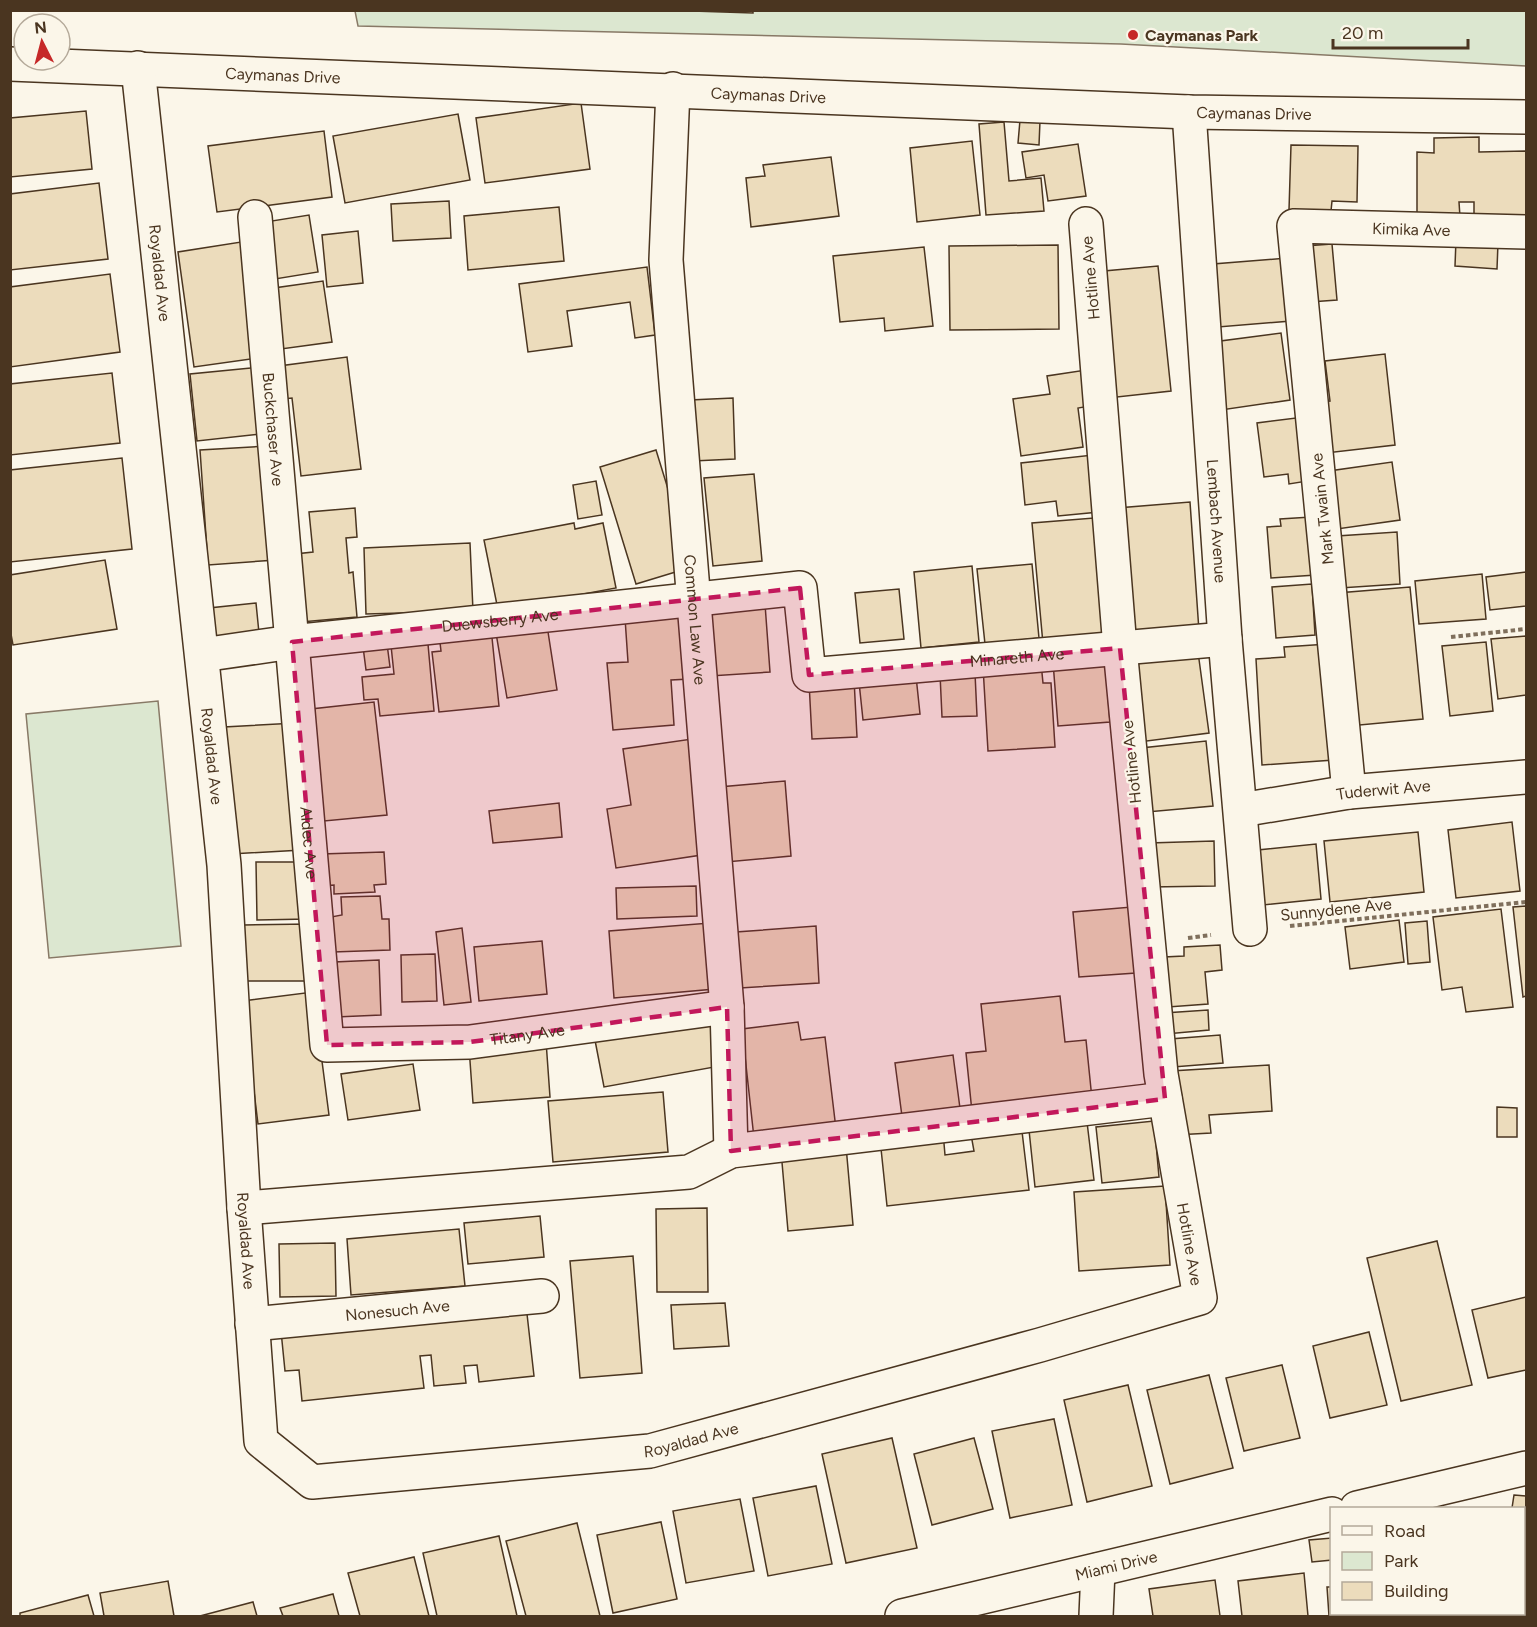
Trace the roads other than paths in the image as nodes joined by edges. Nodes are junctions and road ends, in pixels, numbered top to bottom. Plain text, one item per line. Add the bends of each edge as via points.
1 (10, 64) edge
2 (138, 68) junction
3 (673, 89) junction
4 (1189, 112) junction
5 (1527, 117) edge
6 (255, 217) dead end
7 (1086, 224) dead end
8 (1294, 226) joint
9 (1527, 232) edge
10 (694, 601) junction
11 (1225, 639) junction
12 (292, 642) junction
13 (1120, 648) junction
14 (202, 655) junction
15 (809, 675) joint
16 (1527, 777) edge
17 (1349, 792) junction
18 (1241, 810) junction
19 (1250, 929) road end
20 (727, 1007) junction
21 (327, 1045) joint
22 (1165, 1099) junction
23 (731, 1151) junction
24 (244, 1208) junction
25 (542, 1296) dead end
26 (1200, 1298) joint
27 (252, 1324) junction
28 (1527, 1468) edge
29 (1436, 1499) edge
30 (1373, 1507) edge
31 (1330, 1515) edge
32 (1098, 1570) junction
33 (902, 1617) edge
34 (1096, 1617) edge

1 - 2 street, Caymanas Drive
2 - 3 street, Caymanas Drive
2 - 14 street, Royaldad Ave
3 - 4 street, Caymanas Drive
3 - 10 street, Common Law Ave via 666,260
4 - 5 street, Caymanas Drive
4 - 11 street, Lembach Avenue
6 - 12 street, Buckchaser Ave
7 - 13 street, Hotline Ave
8 - 9 street, Kimika Ave
8 - 17 street, Mark Twain Ave
10 - 12 street, Duewsberry Ave
10 - 15 street, Duewsberry Ave via 800,588
10 - 20 street, Common Law Ave
11 - 13 street, Minareth Ave
11 - 18 street, Lembach Avenue
12 - 14 street, Duewsberry Ave
12 - 21 street, Aldec Ave
13 - 15 street, Minareth Ave
13 - 22 street, Hotline Ave
14 - 24 street, Royaldad Ave via 224,866
16 - 17 street, Tuderwit Ave
17 - 18 street, Tuderwit Ave
18 - 19 street, Lembach Avenue
20 - 21 street, Titany Ave via 470,1042
20 - 23 street, Common Law Ave
22 - 23 street
22 - 26 street, Hotline Ave
23 - 24 street via 689,1172
24 - 27 street, Royaldad Ave
25 - 27 street, Nonesuch Ave
26 - 27 street, Royaldad Ave via 650,1451 312,1482 261,1441
28 - 29 street
29 - 30 street
31 - 32 street, Miami Drive
32 - 33 street, Miami Drive
32 - 34 street

